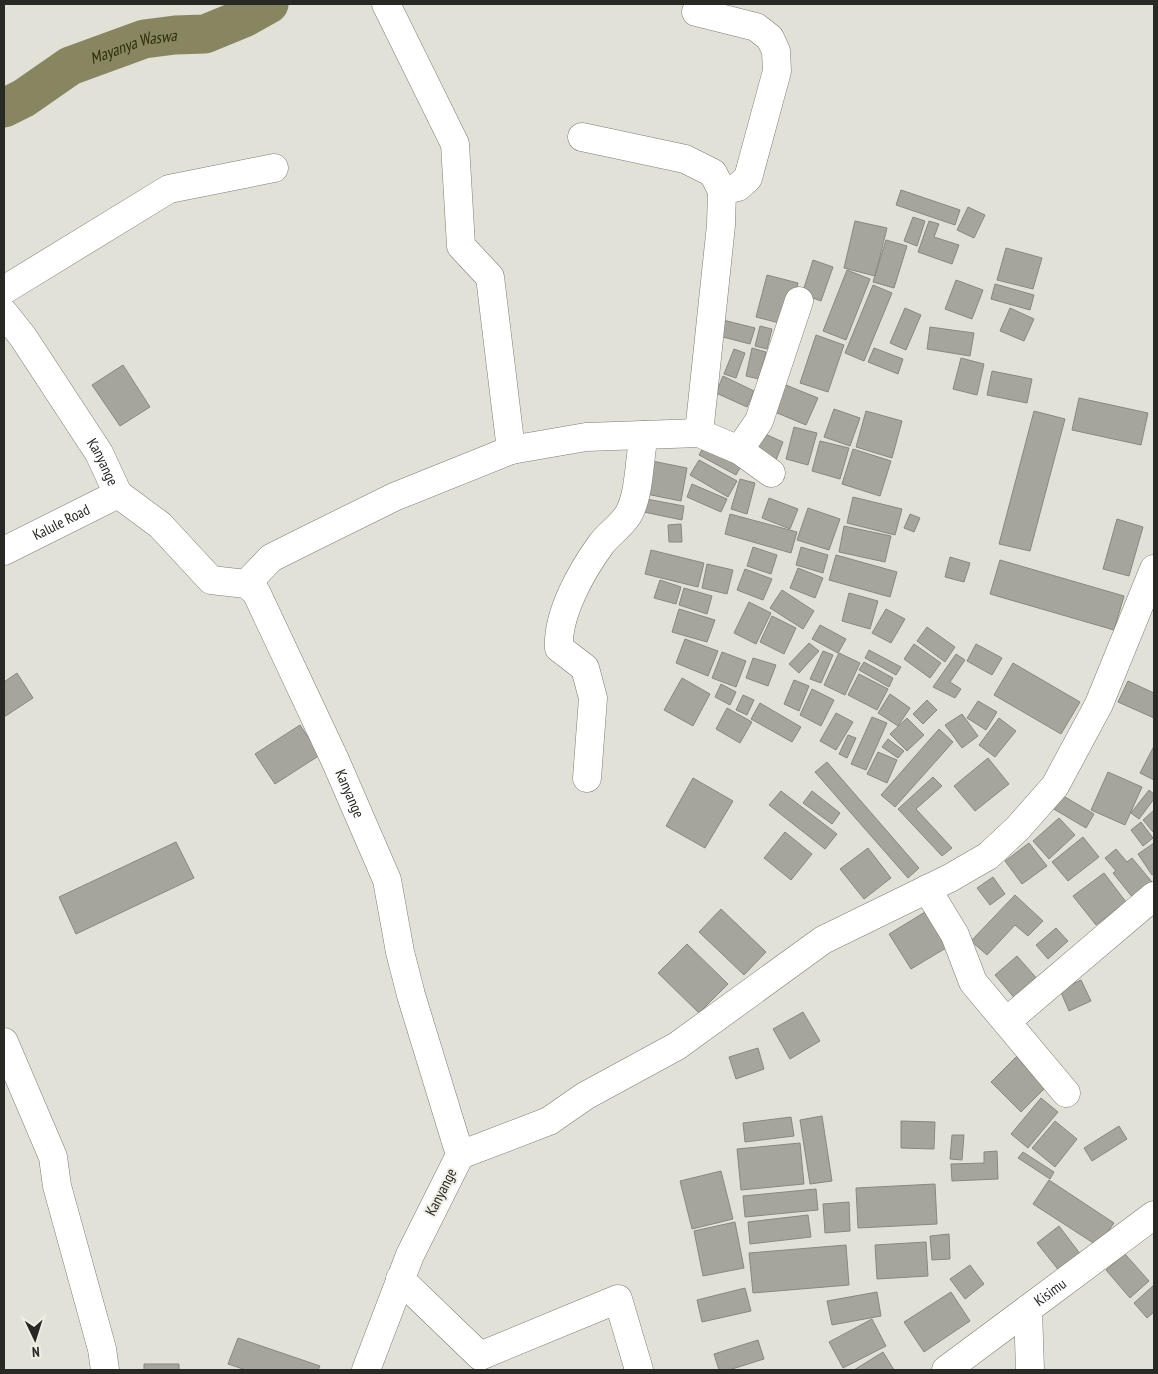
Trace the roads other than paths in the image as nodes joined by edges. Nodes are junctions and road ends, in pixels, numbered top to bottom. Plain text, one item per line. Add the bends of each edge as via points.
1 (386, 4) edge
2 (696, 12) dead end
3 (582, 137) dead end
4 (274, 168) dead end
5 (722, 191) junction
6 (4, 290) edge
7 (799, 301) dead end
8 (4, 313) edge
9 (699, 433) junction
10 (644, 436) junction
11 (511, 450) junction
12 (739, 450) junction
13 (771, 473) dead end
14 (118, 494) junction
15 (4, 551) edge
16 (1154, 568) edge
17 (246, 584) junction
18 (587, 778) dead end
19 (927, 890) junction
20 (1154, 896) edge
21 (1007, 1021) junction
22 (4, 1042) edge
23 (1066, 1093) dead end
24 (460, 1155) junction
25 (1154, 1216) edge
26 (400, 1279) junction
27 (1028, 1309) junction
28 (105, 1370) edge
29 (366, 1370) edge
30 (639, 1370) edge
31 (946, 1370) edge
32 (1030, 1370) edge

1 - 11 street via 455,144 461,246 490,277
2 - 5 street via 756,27 770,38 776,51 777,71 748,178 738,187
3 - 5 street via 685,159 713,173
4 - 6 street via 169,189
5 - 9 street
7 - 12 street via 759,421
8 - 14 street, Kanyange via 23,336 99,453
9 - 10 street
9 - 12 street
10 - 11 street via 586,437
10 - 18 street via 629,514 603,542 591,562 567,604 558,636 559,648 586,668 593,698
11 - 17 street via 394,496 271,558
12 - 13 street
14 - 15 street, Kalule Road
14 - 17 street, Kanyange via 160,525 211,580
16 - 19 street via 1099,704 1055,786 988,856
17 - 24 street, Kanyange via 256,592 387,880 411,995
19 - 21 street via 955,935 973,982
19 - 24 street via 823,940 677,1046 585,1096 549,1120
20 - 21 street
21 - 23 street
22 - 28 street via 54,1157 57,1186
24 - 26 street, Kanyange
25 - 27 street, Kisimu
26 - 29 street, Kanyange
26 - 30 street via 480,1356 618,1299
27 - 31 street, Kisimu
27 - 32 street

